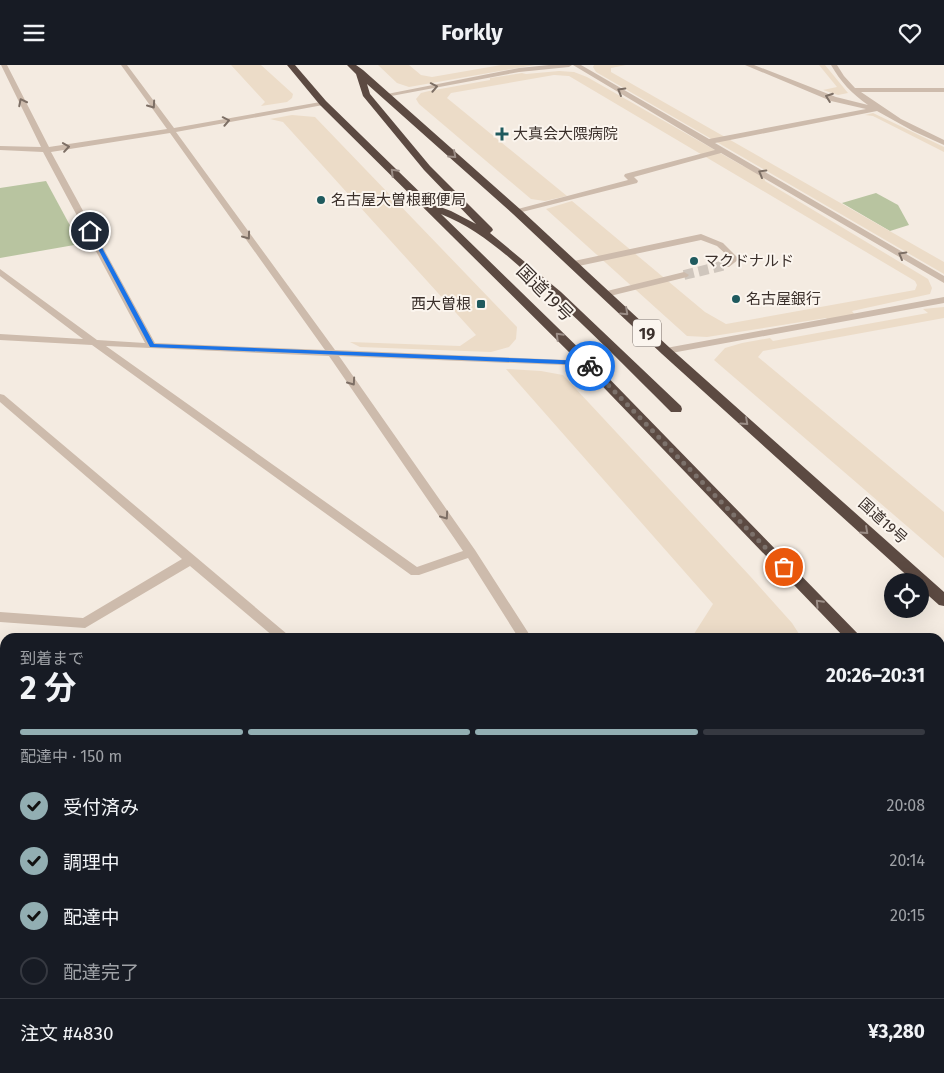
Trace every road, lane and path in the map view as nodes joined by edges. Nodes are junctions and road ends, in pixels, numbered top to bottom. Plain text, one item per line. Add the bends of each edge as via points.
1 (4, 65) edge
2 (124, 65) edge
3 (291, 65) edge
4 (569, 65) edge
5 (576, 65) edge
6 (748, 65) edge
7 (834, 65) edge
8 (355, 69) edge
9 (944, 90) edge
10 (855, 91) junction
11 (386, 95) junction
12 (324, 103) junction
13 (876, 109) junction
14 (171, 131) junction
15 (942, 141) edge
16 (707, 142) junction
17 (0, 148) edge
18 (46, 150) junction
19 (722, 150) junction
20 (428, 206) junction
21 (517, 212) junction
22 (518, 260) junction
23 (574, 264) junction
24 (726, 265) dead end
25 (0, 271) edge
26 (684, 275) tunnel mouth
27 (944, 280) edge
28 (606, 294) junction
29 (944, 300) edge
30 (0, 337) edge
31 (92, 341) junction
32 (152, 345) junction
33 (666, 351) junction
34 (332, 353) junction
35 (587, 363) junction
36 (0, 397) edge
37 (676, 409) dead end
38 (470, 553) junction
39 (190, 560) junction
40 (944, 601) edge
41 (0, 617) edge
42 (277, 633) edge
43 (522, 633) edge
44 (849, 633) edge

18 -> 1 street
2 -> 14 street
3 - 12 highway, 国道19号
11 -> 4 street via 519,70
16 -> 5 street
13 -> 6 street via 834,99
7 - 10 street
8 - 11 highway, 国道19号 / 19
8 - 22 highway via 366,94 427,169
9 - 10 street
10 - 13 street
11 -> 21 highway, 国道19号 / 19
14 -> 12 street
20 -> 12 highway, 国道19号
13 - 15 street
13 - 16 street
18 -> 14 street
14 -> 34 street
16 - 19 street
17 - 18 street
18 - 32 street
19 - 21 street via 628,175 634,181
27 -> 19 street
20 - 22 highway via 449,213
35 -> 20 highway, 国道19号
21 - 23 highway, 国道19号 / 19
22 - 37 highway via 583,317
23 - 24 street via 701,237 711,239 731,253 735,259
23 - 28 highway, 国道19号 / 19
25 - 31 street
26 - 28 street
28 -> 33 highway, 国道19号 / 19
29 - 33 street
30 - 31 street
31 - 32 street
31 - 38 street via 415,571
32 - 34 street
33 -> 40 highway, 国道19号 / 19
34 - 35 street
34 -> 38 street
44 -> 35 highway, 国道19号
36 - 39 street
38 - 43 street
39 - 41 street via 85,623
39 - 42 street

